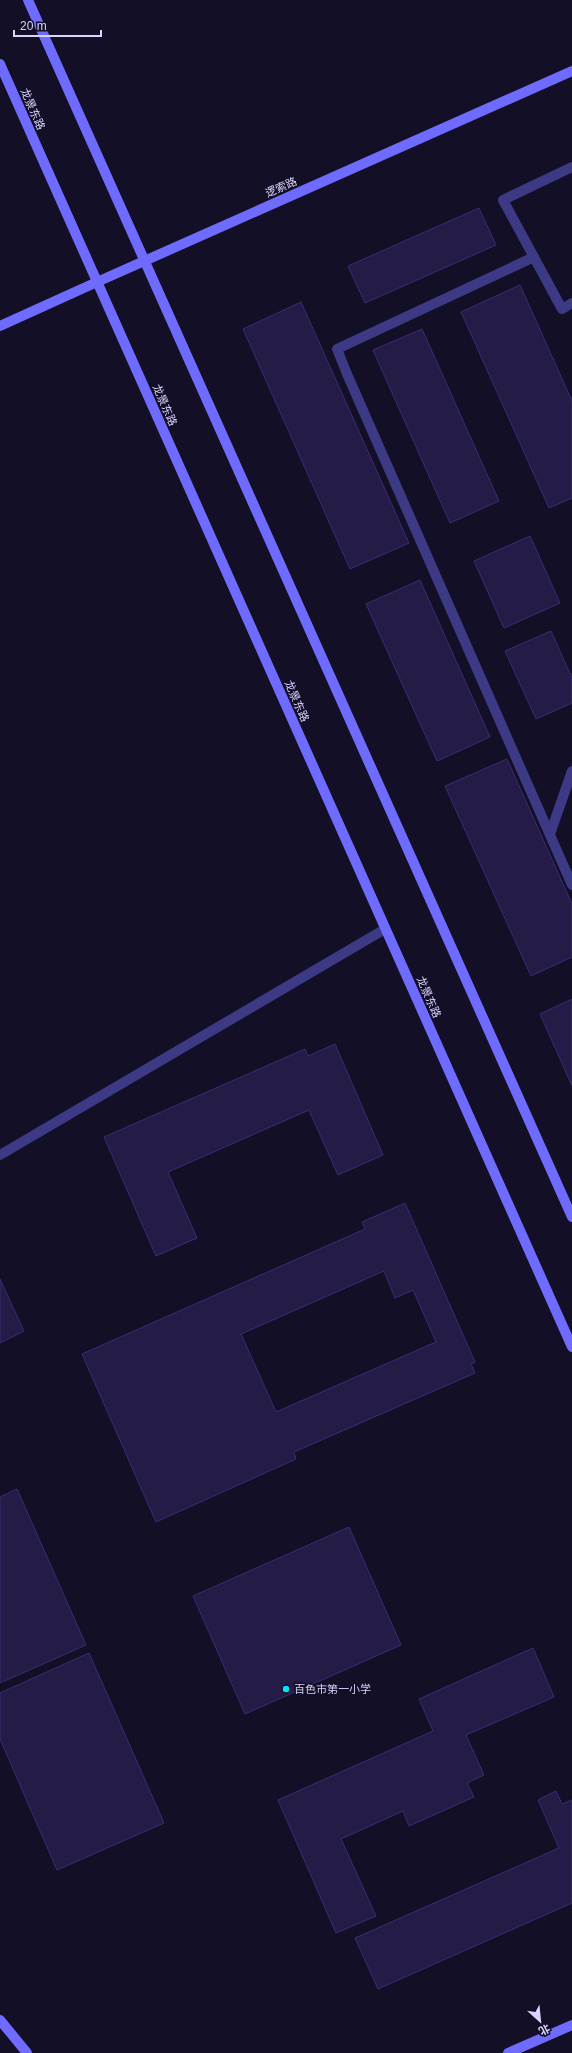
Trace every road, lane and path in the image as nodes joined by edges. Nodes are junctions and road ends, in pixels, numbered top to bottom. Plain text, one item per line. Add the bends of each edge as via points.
1 (28, 0) edge
2 (0, 64) edge
3 (572, 71) edge
4 (572, 167) edge
5 (534, 257) junction
6 (144, 261) junction
7 (97, 282) junction
8 (572, 303) edge
9 (0, 326) edge
10 (572, 771) edge
11 (550, 834) junction
12 (572, 885) edge
13 (385, 929) junction
14 (0, 1155) edge
15 (572, 1217) edge
16 (572, 1347) edge
17 (0, 2020) edge
18 (572, 2025) edge
19 (27, 2053) edge
20 (508, 2053) edge

1 - 6 main road
2 - 7 main road, 龙景东路
3 - 6 main road, 逻索路
4 - 5 street via 503,200
5 - 8 street via 562,309
5 - 11 street via 338,349
6 - 7 main road, 逻索路
6 - 15 main road
7 - 9 main road, 逻索路
7 - 13 main road, 龙景东路
10 - 11 street
11 - 12 street
13 - 14 street
13 - 16 main road, 龙景东路
17 - 19 main road
18 - 20 main road

